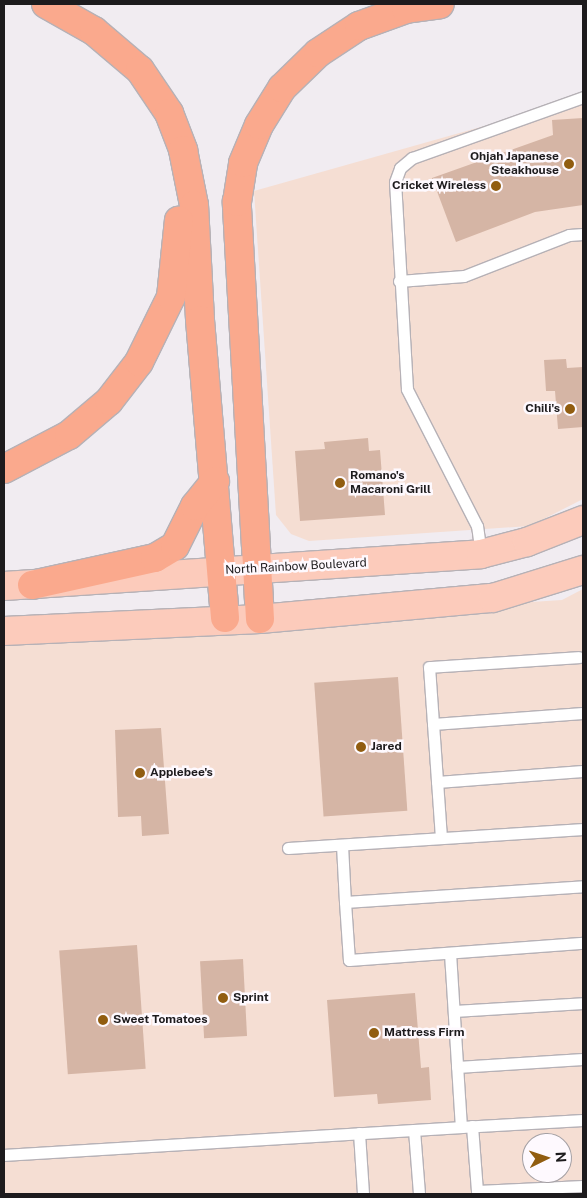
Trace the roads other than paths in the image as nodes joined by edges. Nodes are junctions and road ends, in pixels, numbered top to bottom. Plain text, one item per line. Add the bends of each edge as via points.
1 (24, 4) edge
2 (46, 4) edge
3 (440, 4) edge
4 (583, 97) edge
5 (583, 234) edge
6 (399, 281) junction
7 (4, 469) edge
8 (215, 481) junction
9 (583, 520) edge
10 (481, 554) junction
11 (260, 569) junction
12 (583, 570) edge
13 (223, 572) junction
14 (32, 585) junction
15 (4, 586) edge
16 (225, 618) junction
17 (260, 619) junction
18 (4, 631) edge
19 (579, 657) dead end
20 (583, 713) edge
21 (433, 724) junction
22 (583, 771) edge
23 (437, 782) junction
24 (583, 829) edge
25 (441, 838) junction
26 (342, 844) junction
27 (288, 848) dead end
28 (583, 886) edge
29 (345, 902) junction
30 (583, 943) edge
31 (450, 952) junction
32 (583, 1003) edge
33 (454, 1011) junction
34 (583, 1059) edge
35 (457, 1067) junction
36 (583, 1120) edge
37 (467, 1127) junction
38 (414, 1130) junction
39 (359, 1133) junction
40 (4, 1155) edge
41 (583, 1186) edge
42 (535, 1191) edge
43 (477, 1193) edge
44 (363, 1194) edge
45 (419, 1194) edge

1 - 7 highway via 96,48 138,94 164,147 172,175 179,247 171,297 163,319 109,401 69,435
2 - 8 highway via 94,31 140,70 168,112 183,150 194,205 200,320
3 - 11 highway via 406,9 358,26 318,53 282,88 259,125 243,163 237,202 240,276
4 - 6 lane via 412,158 400,168 395,182
5 - 6 lane via 569,236 464,276
6 - 10 lane via 407,389 477,526
8 - 13 highway
8 - 14 highway via 195,506 175,546 155,558
9 - 10 main road, North Rainbow Boulevard via 527,542
10 - 11 main road, North Rainbow Boulevard
11 - 13 main road, North Rainbow Boulevard
11 - 17 highway
12 - 17 main road via 492,598
13 - 14 main road, North Rainbow Boulevard
13 - 16 highway
14 - 15 main road, North Rainbow Boulevard
16 - 17 main road
16 - 18 main road
19 - 21 lane via 429,667
20 - 21 lane
21 - 23 lane
22 - 23 lane
23 - 25 lane
24 - 25 lane
25 - 26 lane
26 - 27 lane
26 - 29 lane
28 - 29 lane
29 - 31 lane via 349,960
30 - 31 lane
31 - 33 lane
32 - 33 lane
33 - 35 lane
34 - 35 lane
35 - 37 lane
36 - 37 lane
37 - 38 lane
37 - 43 lane
38 - 39 lane
38 - 45 lane
39 - 40 lane
39 - 44 lane
41 - 42 lane
42 - 43 lane

